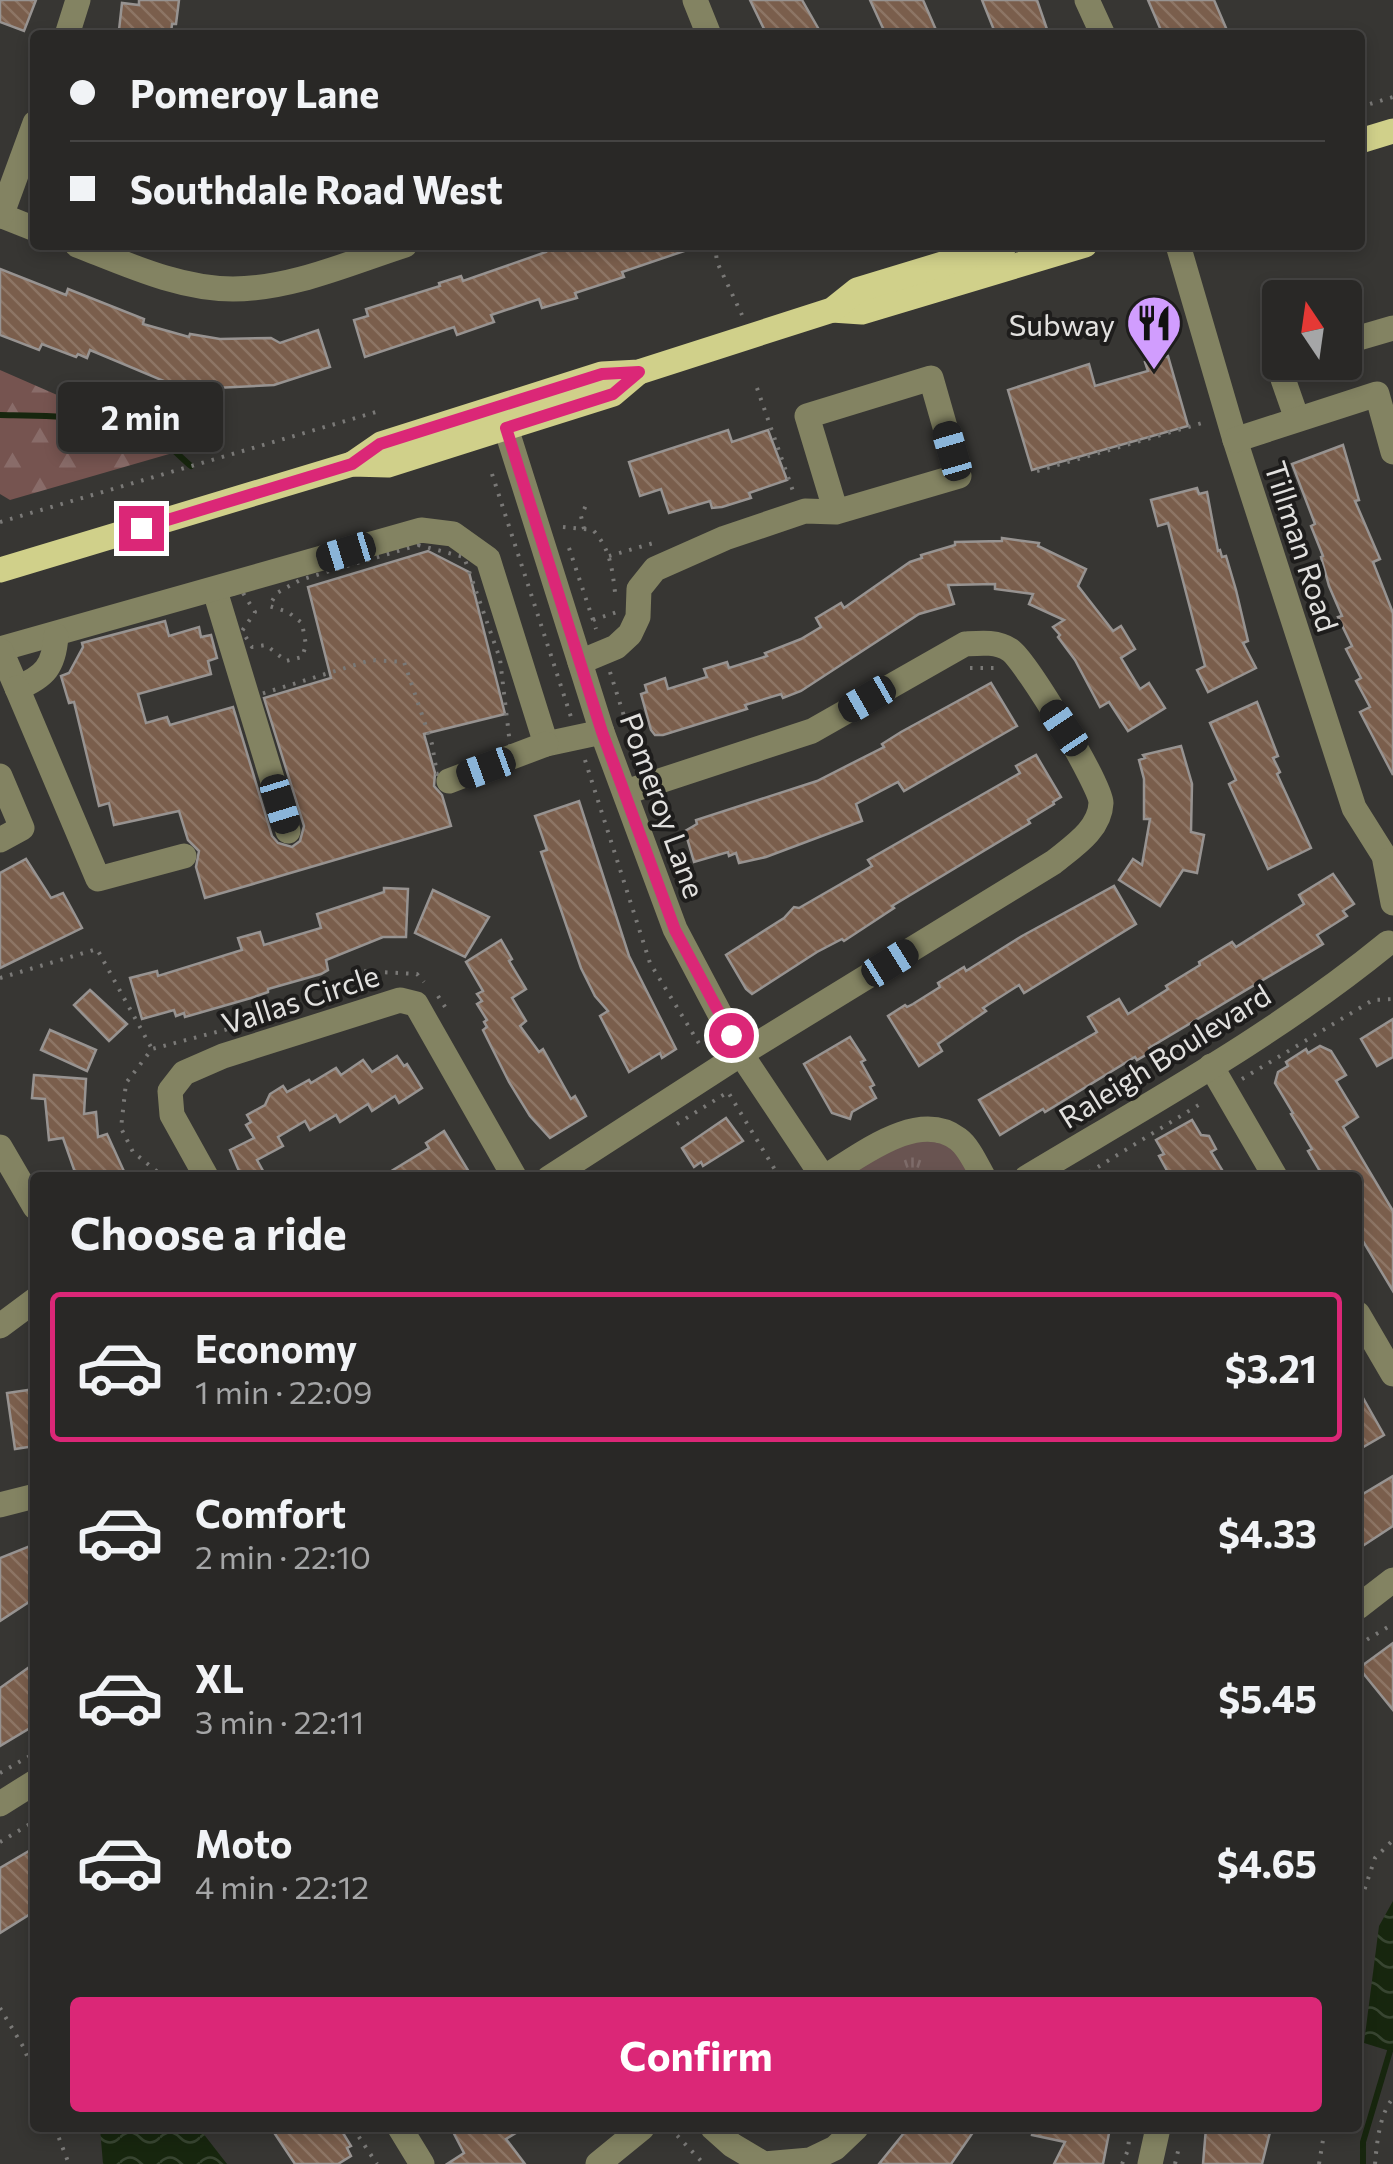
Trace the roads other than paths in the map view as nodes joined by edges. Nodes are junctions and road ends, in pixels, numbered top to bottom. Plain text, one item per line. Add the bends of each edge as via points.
1 (78, 0) edge
2 (695, 0) edge
3 (1087, 0) edge
4 (69, 30) edge
5 (707, 30) edge
6 (1100, 30) edge
7 (1393, 131) edge
8 (30, 137) edge
9 (1365, 139) edge
10 (1, 216) edge
11 (30, 227) edge
12 (90, 250) edge
13 (388, 250) edge
14 (989, 250) edge
15 (1068, 250) edge
16 (1179, 250) edge
17 (832, 310) junction
18 (1393, 328) edge
19 (1362, 337) edge
20 (639, 372) junction
21 (1284, 380) edge
22 (1385, 391) edge
23 (1297, 419) junction
24 (506, 428) junction
25 (1235, 440) junction
26 (1393, 452) edge
27 (352, 464) junction
28 (836, 512) junction
29 (0, 570) edge
30 (220, 597) junction
31 (56, 636) junction
32 (0, 650) edge
33 (580, 662) junction
34 (17, 688) junction
35 (590, 734) junction
36 (546, 744) junction
37 (0, 776) edge
38 (449, 781) dead end
39 (626, 792) junction
40 (288, 832) dead end
41 (0, 840) edge
42 (184, 856) dead end
43 (1389, 866) edge
44 (1393, 903) edge
45 (1392, 943) edge
46 (741, 1054) junction
47 (1210, 1066) junction
48 (0, 1147) edge
49 (204, 1172) edge
50 (512, 1172) edge
51 (558, 1172) edge
52 (819, 1172) edge
53 (834, 1172) edge
54 (980, 1172) edge
55 (1036, 1172) edge
56 (1272, 1172) edge
57 (30, 1198) edge
58 (30, 1304) edge
59 (1362, 1321) edge
60 (0, 1326) edge
61 (1393, 1374) edge
62 (30, 1497) edge
63 (0, 1505) edge
64 (1393, 1580) edge
65 (1362, 1604) edge
66 (30, 1785) edge
67 (0, 1804) edge
68 (402, 2132) edge
69 (637, 2132) edge
70 (717, 2132) edge
71 (852, 2132) edge
72 (1157, 2132) edge
73 (422, 2164) edge
74 (598, 2164) edge
75 (1150, 2164) edge

1 - 4 street
2 - 5 street
3 - 6 street
7 - 9 main road
8 - 10 street
10 - 11 street
12 - 13 street via 146,272 230,289 288,282
14 - 17 main road via 857,290
15 - 17 main road via 862,312
16 - 25 street, Tillman Road
17 - 20 main road
18 - 19 street
20 - 24 main road via 613,394
20 - 27 main road via 602,374 380,444
21 - 23 street
22 - 23 street
22 - 26 street
23 - 25 street
24 - 27 main road via 388,465
24 - 33 street, Pomeroy Lane
25 - 43 street, Tillman Road via 1354,808
27 - 29 main road
28 - 28 street via 960,476 931,378 807,416
28 - 33 street via 805,510 655,569 639,589 630,634
30 - 31 street
30 - 36 street via 421,530 453,534 488,559
30 - 40 street
31 - 32 street
31 - 34 street via 52,666
32 - 34 street
33 - 35 street, Pomeroy Lane
34 - 42 street via 98,879
35 - 36 street
35 - 39 street, Pomeroy Lane
36 - 38 street
37 - 41 street via 22,828
39 - 46 street, Pomeroy Lane via 675,930
39 - 46 street via 812,731 965,644 990,642 1012,650 1094,781 1099,816 1086,836
43 - 44 street, Tillman Road
45 - 47 street, Raleigh Boulevard
46 - 51 street
46 - 52 street, Pomeroy Lane
47 - 55 street, Raleigh Boulevard
47 - 56 street
48 - 57 street
49 - 50 street, Vallas Circle via 172,1116 170,1091 184,1073 400,1000 416,1004
53 - 54 street via 897,1136 938,1130 960,1139
58 - 60 street
59 - 61 street
62 - 63 street
64 - 65 street
66 - 67 street
68 - 73 street
69 - 74 street
70 - 71 street via 764,2164 810,2160
72 - 75 street

